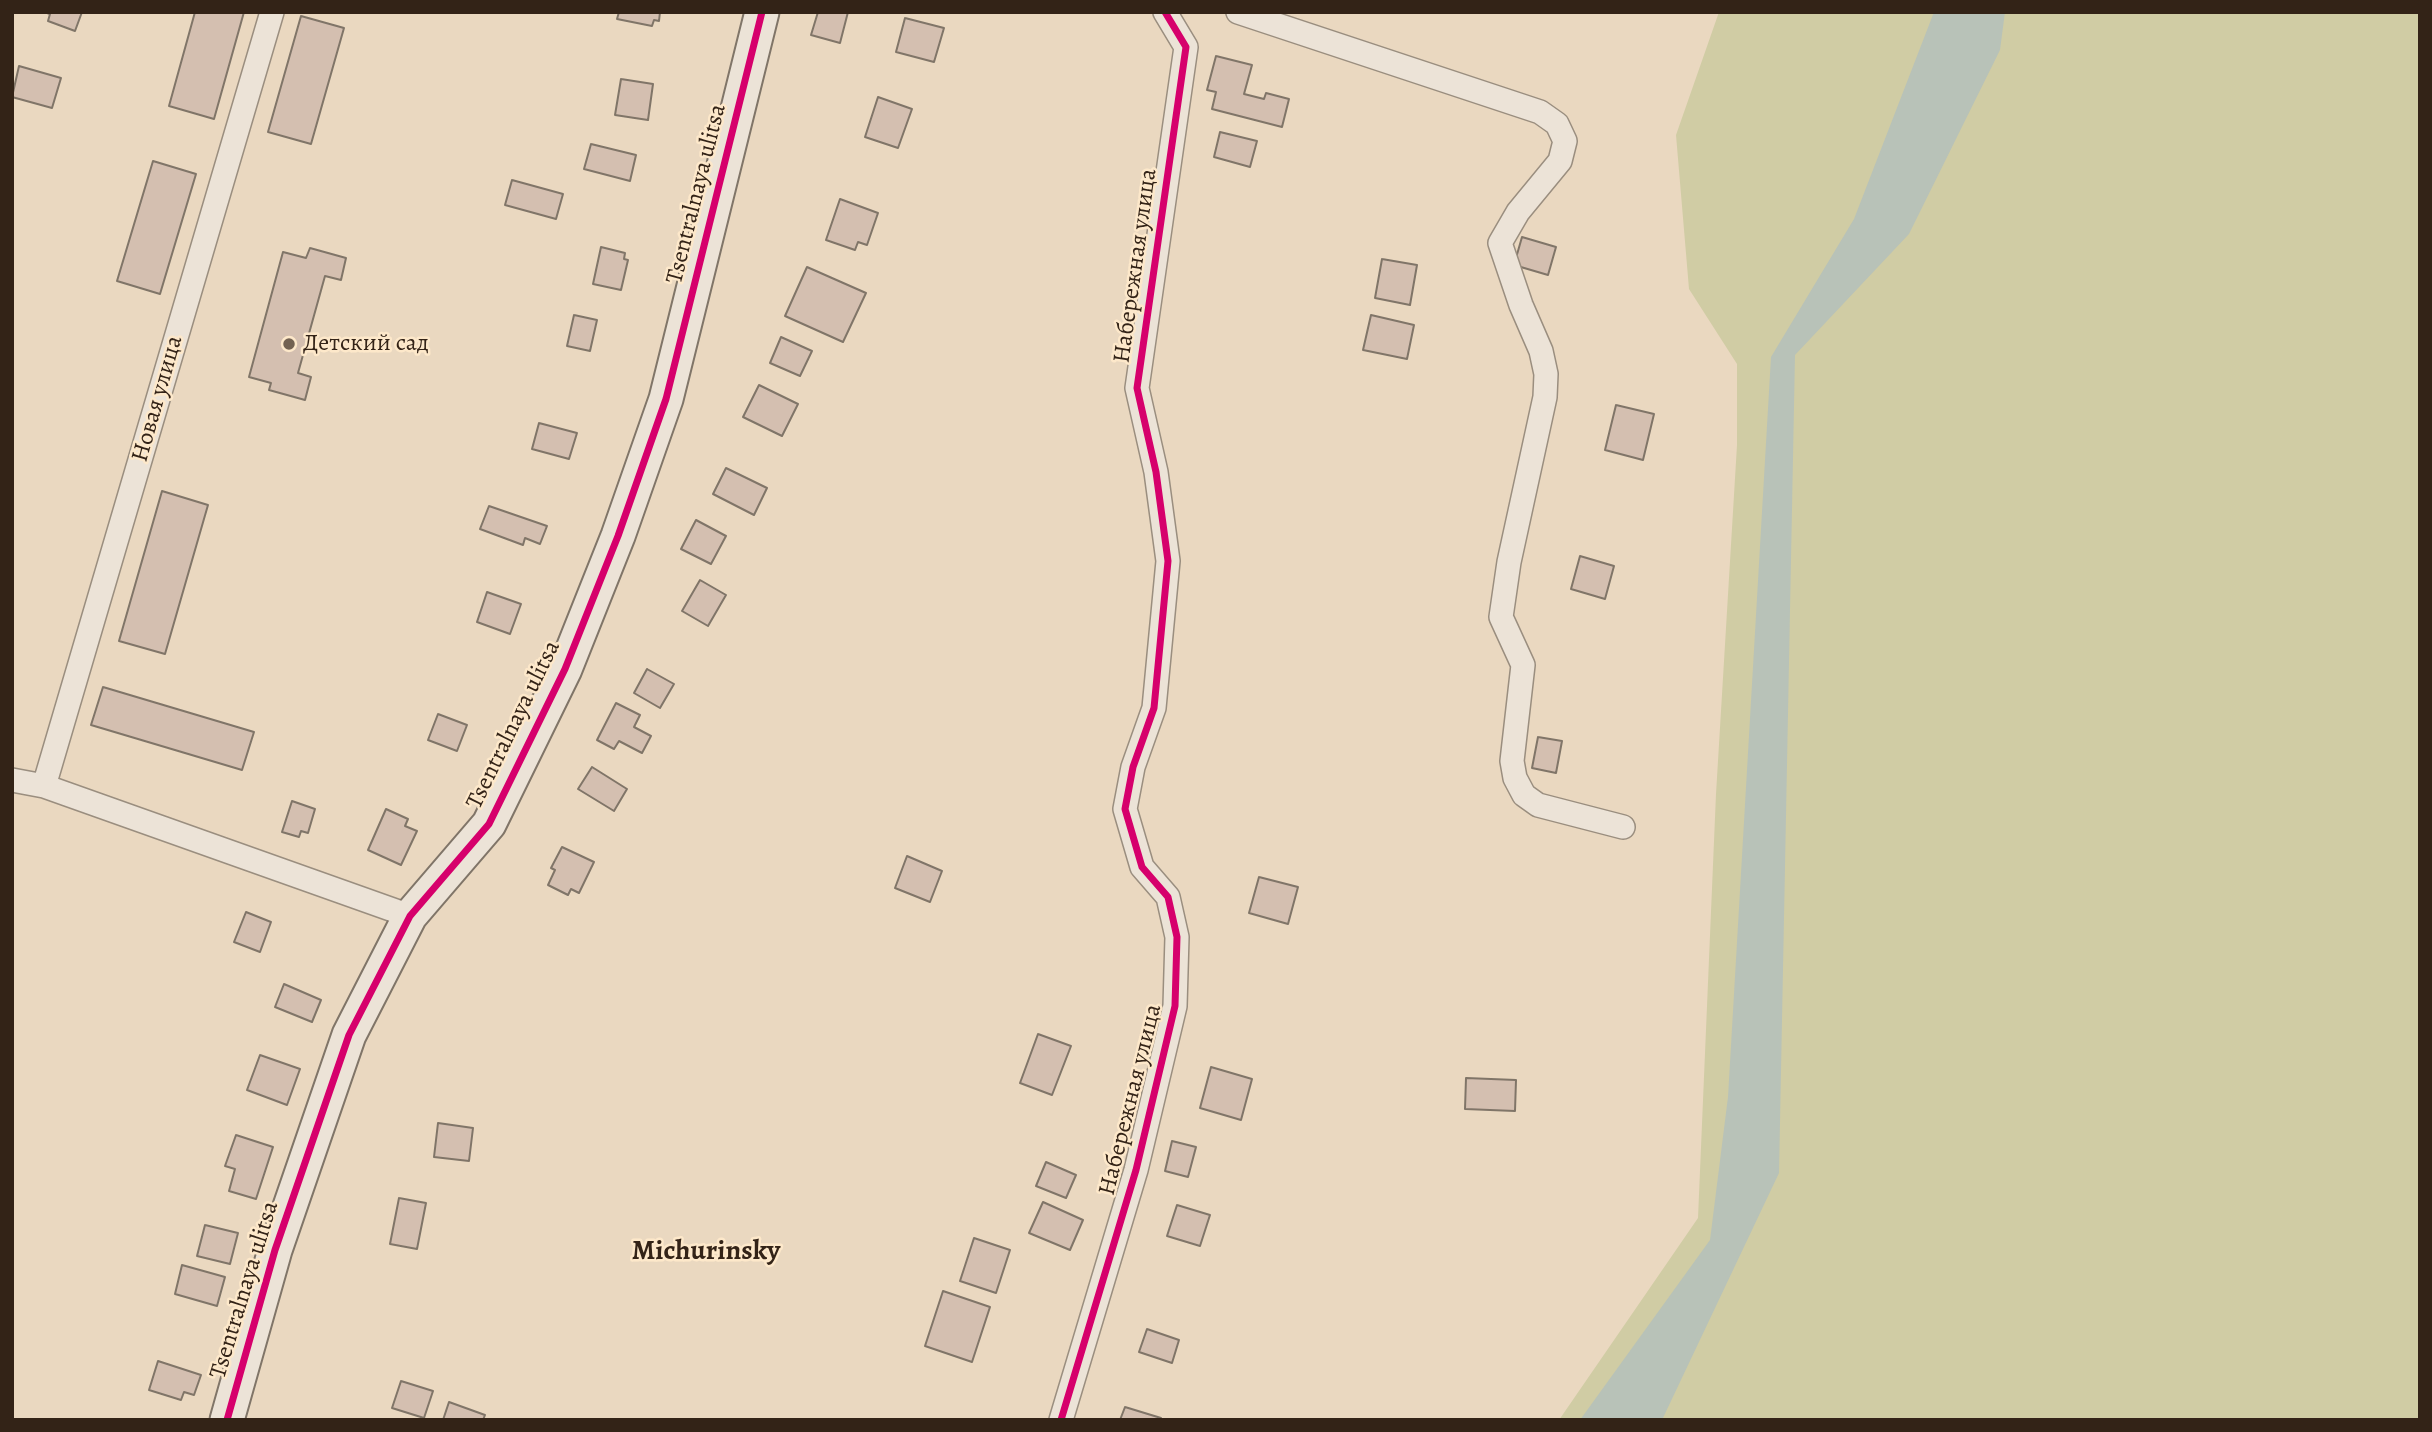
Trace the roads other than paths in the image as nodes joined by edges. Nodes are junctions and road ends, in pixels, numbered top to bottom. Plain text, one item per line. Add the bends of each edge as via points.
1 (272, 12) edge
2 (762, 12) edge
3 (1165, 12) edge
4 (1238, 12) edge
5 (12, 780) edge
6 (44, 786) junction
7 (1623, 827) dead end
8 (410, 916) junction
9 (227, 1420) edge
10 (1061, 1420) edge

1 - 6 street, Новая улица
2 - 8 street, Tsentralnaya ulitsa via 666,399 618,537 565,669 489,824
3 - 10 street, Набережная улица via 1186,47 1137,388 1156,472 1168,561 1154,708 1133,767 1125,809 1142,867 1168,897 1177,937 1175,1006 1136,1170
4 - 7 street via 1540,112 1557,124 1565,141 1560,161 1518,212 1500,243 1546,374 1501,617 1523,665 1514,778 1524,795 1538,805
5 - 6 street
6 - 8 street
8 - 9 street, Tsentralnaya ulitsa via 349,1035 275,1250

